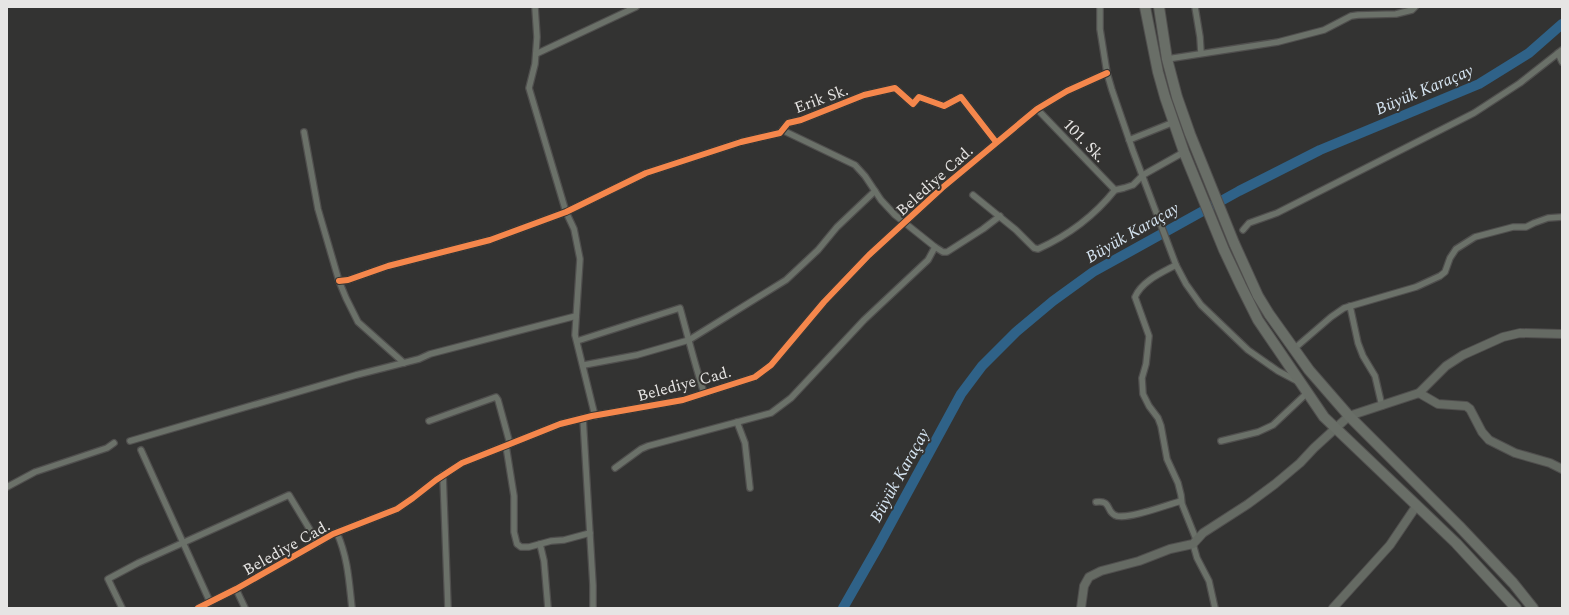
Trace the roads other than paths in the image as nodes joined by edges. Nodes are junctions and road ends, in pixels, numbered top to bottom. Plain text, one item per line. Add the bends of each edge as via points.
1 (535, 7) edge
2 (636, 7) edge
3 (1100, 7) edge
4 (1145, 7) edge
5 (1159, 7) edge
6 (1195, 7) edge
7 (1415, 7) edge
8 (1560, 52) edge
9 (1202, 53) junction
10 (536, 54) junction
11 (1167, 58) junction
12 (1562, 62) edge
13 (1107, 73) junction
14 (1038, 109) junction
15 (1174, 122) junction
16 (782, 130) junction
17 (304, 132) dead end
18 (1129, 140) junction
19 (996, 142) junction
20 (1184, 152) junction
21 (1143, 175) junction
22 (1115, 190) junction
23 (875, 191) junction
24 (973, 195) dead end
25 (566, 212) junction
26 (1000, 216) junction
27 (1562, 217) edge
28 (904, 223) junction
29 (1243, 230) dead end
30 (935, 247) junction
31 (1176, 265) junction
32 (339, 281) junction
33 (1350, 306) junction
34 (576, 316) junction
35 (1562, 334) edge
36 (689, 340) junction
37 (577, 341) junction
38 (1295, 348) junction
39 (404, 363) junction
40 (584, 365) junction
41 (1298, 382) junction
42 (704, 393) junction
43 (1307, 393) junction
44 (1419, 393) junction
45 (1382, 406) junction
46 (595, 416) junction
47 (1349, 416) junction
48 (583, 418) junction
49 (429, 421) dead end
50 (737, 422) junction
51 (1335, 428) junction
52 (1221, 441) dead end
53 (130, 442) dead end
54 (114, 443) dead end
55 (508, 445) junction
56 (141, 450) dead end
57 (614, 468) dead end
58 (1562, 469) edge
59 (443, 475) junction
60 (7, 487) edge
61 (750, 488) dead end
62 (1181, 501) junction
63 (1096, 502) dead end
64 (1417, 505) junction
65 (337, 533) junction
66 (590, 533) junction
67 (1194, 541) junction
68 (182, 543) junction
69 (318, 543) junction
70 (540, 544) junction
71 (236, 590) junction
72 (210, 602) junction
73 (122, 608) edge
74 (198, 608) edge
75 (246, 608) edge
76 (352, 608) edge
77 (448, 608) edge
78 (548, 608) edge
79 (593, 608) edge
80 (1081, 608) edge
81 (1215, 608) edge
82 (1333, 608) edge
83 (1516, 608) edge
84 (1533, 608) edge

1 - 10 street
2 - 10 street
3 - 13 street via 1100,28
4 - 15 highway via 1158,72
5 - 11 highway
6 - 9 street
7 - 9 street via 1396,14 1351,16 1324,30 1284,40
8 - 12 street
8 - 29 street via 1474,113 1277,213 1249,223
9 - 11 street
10 - 25 street via 529,88
11 - 38 highway via 1177,97 1234,243 1258,296
13 - 14 street, Belediye Cad. via 1067,91
13 - 18 street
14 - 19 street, Belediye Cad.
14 - 22 street, 101. Sk.
15 - 18 street
15 - 20 highway
16 - 19 street, Erik Sk. via 788,123 864,95 895,88 913,104 919,97 944,106 961,97
16 - 23 street via 855,165
16 - 25 street, Erik Sk. via 780,133 741,142 646,173
17 - 32 street via 318,209
18 - 21 street
19 - 28 street, Belediye Cad.
20 - 21 street
20 - 41 highway via 1241,286 1258,320
21 - 22 street via 1133,185
21 - 31 street
22 - 26 street via 1104,204 1082,222 1038,249
23 - 28 street
23 - 36 street via 837,226 818,250 786,280
24 - 26 street
25 - 32 street, Erik Sk. via 490,240
25 - 34 street via 574,229 580,259
26 - 30 street via 946,252
27 - 33 street via 1548,218 1526,227 1513,227 1476,237 1456,249 1445,272 1434,280 1397,294
28 - 30 street
28 - 42 street, Belediye Cad. via 824,302 771,365 755,377
30 - 50 street via 928,260 864,320 791,398 771,413
31 - 41 street via 1192,294 1211,316 1253,354
31 - 62 street via 1154,277 1135,297 1150,336 1142,378 1143,394 1161,426 1167,459 1178,483
32 - 39 street via 358,322
33 - 38 street via 1339,311
33 - 45 street via 1358,343 1375,376
34 - 37 street
34 - 39 street
35 - 44 street via 1520,333 1503,337 1463,355 1446,366
36 - 37 street via 680,308
36 - 40 street via 637,355
36 - 42 street
37 - 40 street
38 - 47 highway via 1309,370
39 - 53 street
40 - 46 street
41 - 43 highway
42 - 46 street, Belediye Cad. via 668,403
43 - 51 highway
43 - 52 street via 1273,425 1258,432
44 - 45 street
44 - 58 street via 1438,404 1466,406 1489,440 1515,453
45 - 47 street
46 - 48 street, Belediye Cad.
47 - 51 street
47 - 84 highway via 1464,531
48 - 55 street, Belediye Cad. via 560,424
48 - 66 street
49 - 55 street via 496,396
50 - 57 street via 648,446
50 - 61 street via 746,444
51 - 64 highway
51 - 67 street via 1275,484
54 - 60 street via 107,448 35,472
55 - 59 street, Belediye Cad. via 462,463
55 - 70 street via 514,496 515,540 521,547
56 - 68 street
59 - 65 street, Belediye Cad. via 397,509
59 - 77 street
62 - 63 street via 1138,514 1118,516 1110,511 1104,502
62 - 67 street
64 - 82 street via 1390,545
64 - 83 highway
65 - 69 street, Belediye Cad.
65 - 76 street via 347,562
66 - 70 street
66 - 79 street
67 - 80 street via 1089,577 1084,586
67 - 81 street via 1197,558 1209,581
68 - 69 street via 289,496
68 - 72 street
68 - 73 street via 108,579
69 - 71 street, Belediye Cad.
70 - 78 street
71 - 72 street, Belediye Cad.
71 - 75 street
72 - 74 street, Belediye Cad.

